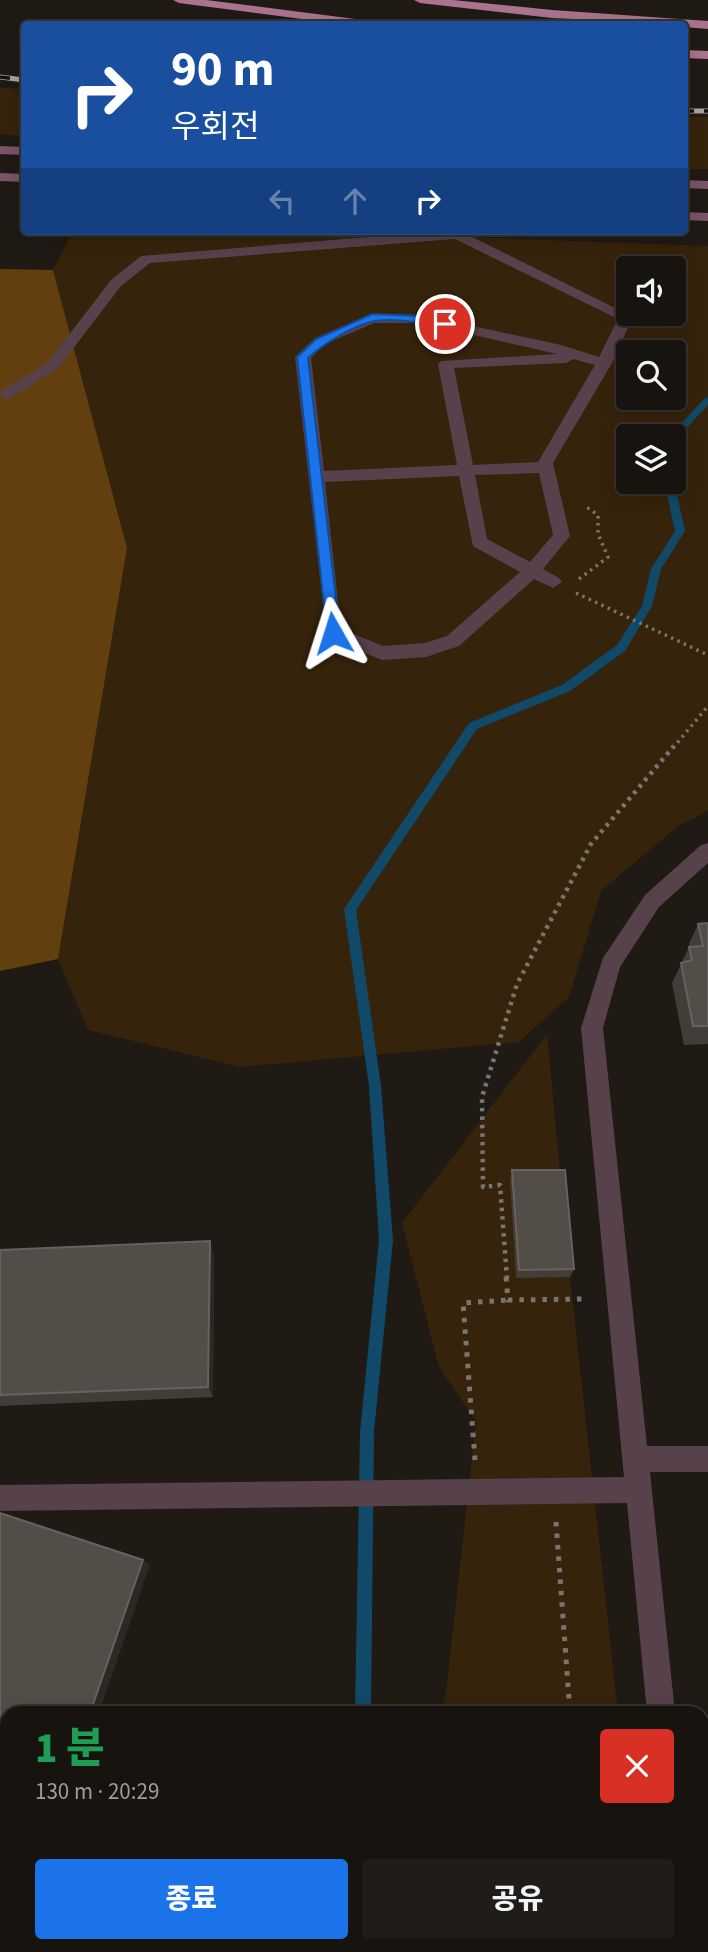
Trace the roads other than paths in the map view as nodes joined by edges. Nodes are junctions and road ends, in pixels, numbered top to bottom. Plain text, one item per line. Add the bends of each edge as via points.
1 (178, 0) edge
2 (420, 0) edge
3 (340, 21) edge
4 (651, 21) edge
5 (688, 24) edge
6 (708, 25) edge
7 (688, 54) edge
8 (708, 55) edge
9 (0, 150) edge
10 (21, 151) edge
11 (0, 177) edge
12 (21, 178) edge
13 (688, 184) edge
14 (708, 185) edge
15 (688, 216) edge
16 (708, 217) edge
17 (430, 235) edge
18 (457, 235) edge
19 (581, 356) junction
20 (604, 363) junction
21 (7, 394) dead end
22 (546, 467) junction
23 (466, 471) junction
24 (316, 477) junction
25 (532, 571) junction
26 (553, 582) road end
27 (708, 851) edge
28 (636, 1459) junction
29 (708, 1459) edge
30 (639, 1490) junction
31 (0, 1498) edge
32 (660, 1706) edge

1 - 3 highway
2 - 4 highway
5 - 6 highway
7 - 8 highway
9 - 10 main road
11 - 12 main road
13 - 14 main road
15 - 16 main road
17 - 21 street via 146,260 116,283 52,365
18 - 20 street via 626,317
19 - 20 street
19 - 23 street via 446,365
19 - 24 street via 422,319 372,318 339,332 303,357
20 - 22 street
22 - 23 street
22 - 25 street via 562,536
23 - 24 street
23 - 25 street via 479,542
24 - 25 street via 333,633 382,653 426,650 453,641
25 - 26 street
27 - 28 street via 652,901 610,964 593,1028
28 - 29 street
28 - 30 street
30 - 31 street
30 - 32 street

